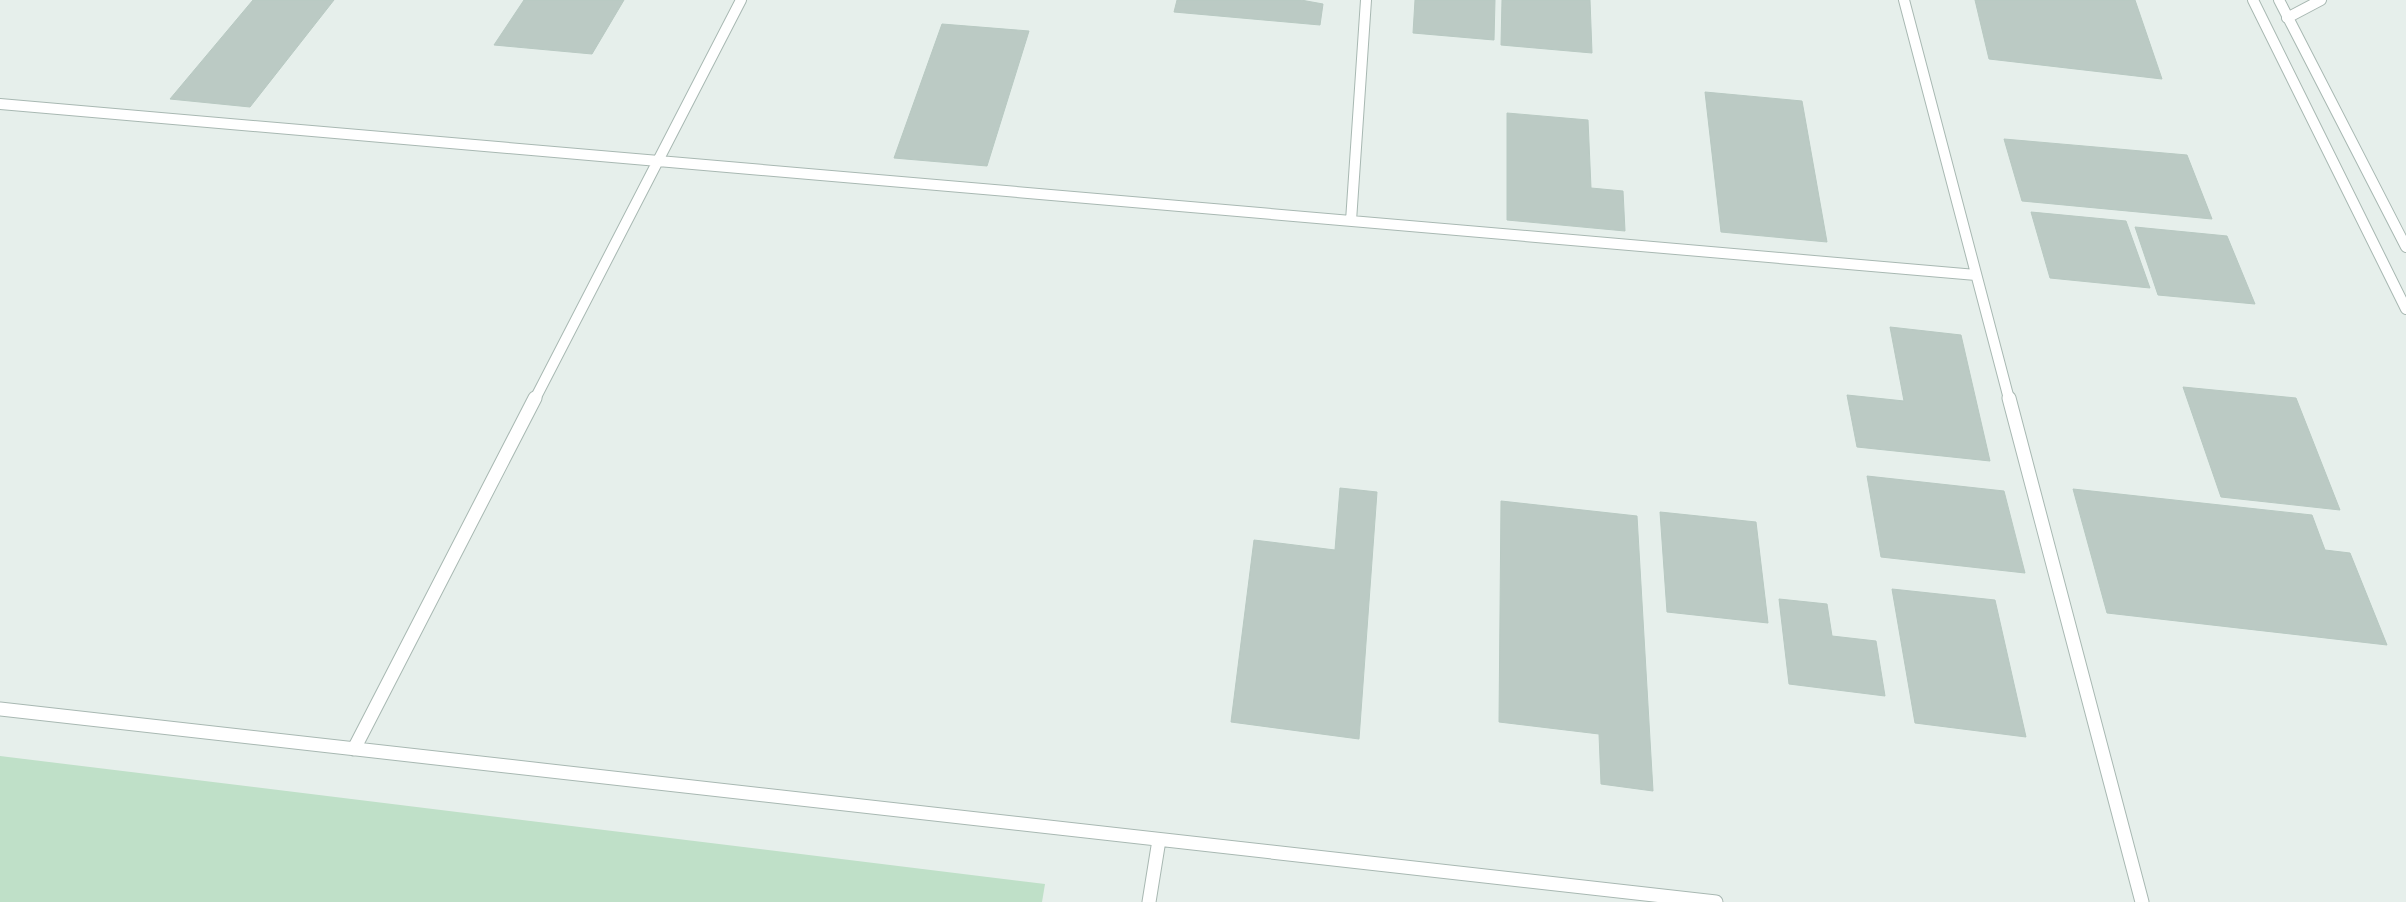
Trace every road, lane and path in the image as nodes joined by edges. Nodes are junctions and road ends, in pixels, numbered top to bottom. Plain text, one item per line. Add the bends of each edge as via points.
1 (740, 0) edge
2 (1366, 0) edge
3 (1904, 0) edge
4 (2253, 0) edge
5 (2279, 0) edge
6 (2321, 0) edge
7 (2287, 18) junction
8 (0, 104) edge
9 (657, 161) junction
10 (1351, 221) junction
11 (2406, 247) edge
12 (1976, 275) junction
13 (2406, 309) edge
14 (0, 709) edge
15 (354, 749) junction
16 (1159, 840) junction
17 (1149, 902) edge
18 (1716, 902) edge
19 (2142, 902) edge

1 - 9 street
2 - 10 street
3 - 12 street
4 - 13 street
5 - 7 street
6 - 7 street
7 - 11 street
8 - 9 street
9 - 10 street
9 - 15 street
10 - 12 street
12 - 19 street
14 - 15 street
15 - 16 street
16 - 17 street
16 - 18 street

